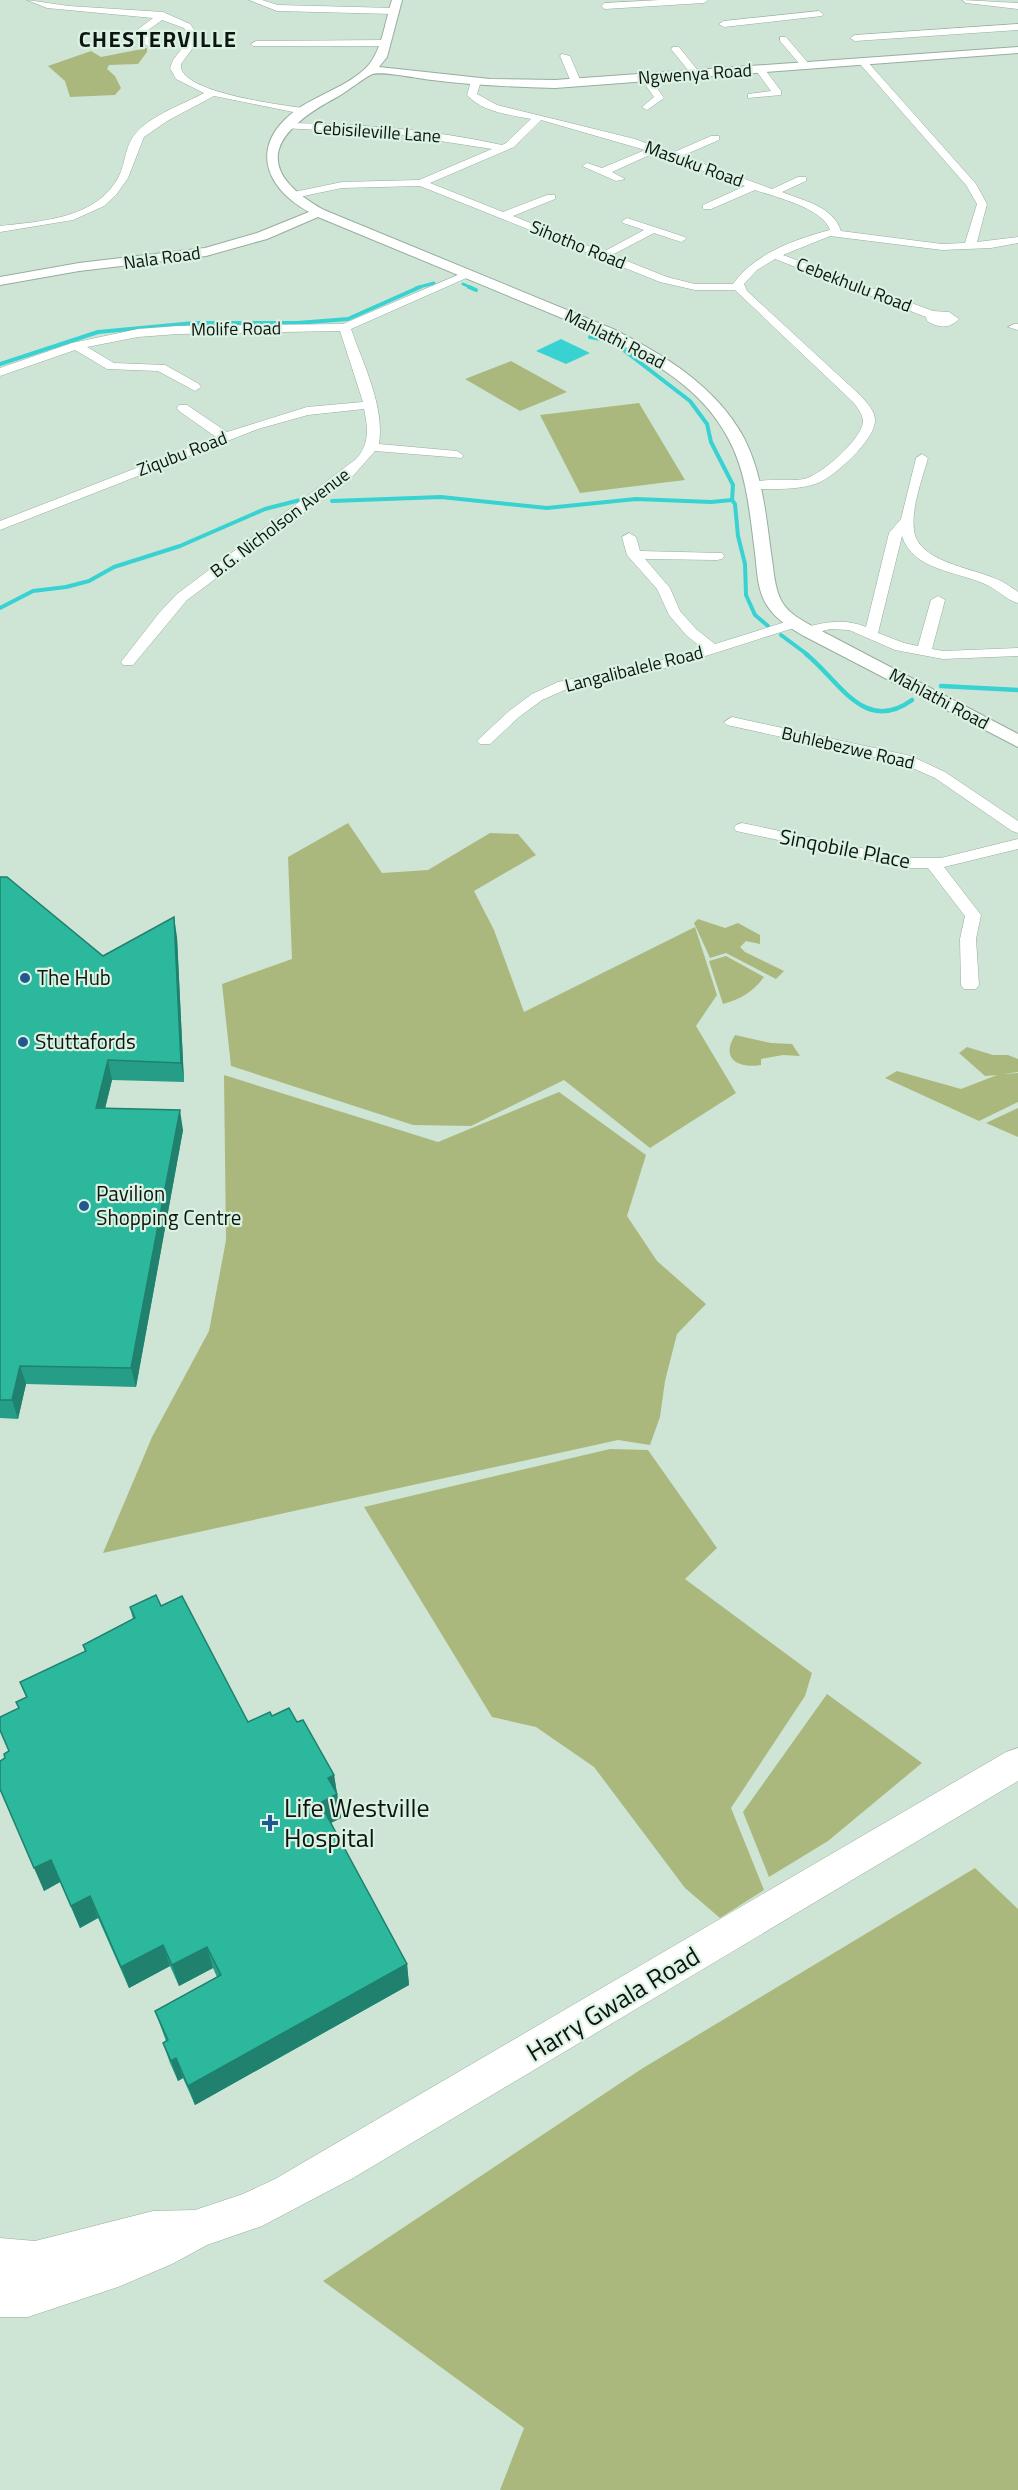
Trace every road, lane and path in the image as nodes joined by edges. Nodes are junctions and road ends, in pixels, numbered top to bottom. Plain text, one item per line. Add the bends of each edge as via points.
1 (31, 0) edge
2 (253, 0) edge
3 (704, 0) edge
4 (966, 0) edge
5 (395, 6) edge
6 (605, 6) dead end
7 (1018, 6) edge
8 (768, 9) dead end
9 (819, 14) dead end
10 (163, 15) junction
11 (774, 18) junction
12 (724, 24) dead end
13 (1018, 27) edge
14 (855, 38) dead end
15 (783, 39) dead end
16 (148, 43) dead end
17 (256, 44) dead end
18 (386, 44) junction
19 (676, 49) dead end
20 (1018, 50) edge
21 (565, 56) dead end
22 (863, 62) junction
23 (806, 66) junction
24 (760, 69) junction
25 (371, 70) junction
26 (696, 74) junction
27 (645, 77) junction
28 (476, 81) junction
29 (576, 82) junction
30 (212, 93) junction
31 (751, 96) dead end
32 (647, 107) dead end
33 (303, 111) junction
34 (539, 117) junction
35 (286, 126) junction
36 (715, 138) dead end
37 (502, 148) junction
38 (655, 149) junction
39 (671, 157) junction
40 (587, 166) dead end
41 (603, 172) junction
42 (620, 179) dead end
43 (802, 179) dead end
44 (422, 183) junction
45 (754, 186) junction
46 (772, 193) junction
47 (294, 195) junction
48 (551, 197) dead end
49 (707, 207) dead end
50 (319, 213) junction
51 (503, 216) junction
52 (627, 222) dead end
53 (0, 229) edge
54 (652, 230) junction
55 (836, 233) junction
56 (681, 239) dead end
57 (1018, 240) edge
58 (970, 246) junction
59 (605, 255) junction
60 (776, 256) junction
61 (467, 274) junction
62 (0, 281) edge
63 (738, 287) junction
64 (932, 315) dead end
65 (345, 327) junction
66 (76, 346) junction
67 (0, 372) edge
68 (195, 387) dead end
69 (369, 405) junction
70 (183, 408) dead end
71 (225, 437) junction
72 (371, 447) junction
73 (457, 454) dead end
74 (922, 458) dead end
75 (752, 485) junction
76 (909, 518) junction
77 (0, 526) edge
78 (628, 537) dead end
79 (634, 555) junction
80 (717, 556) dead end
81 (1018, 598) edge
82 (939, 600) dead end
83 (802, 627) junction
84 (871, 634) junction
85 (714, 650) junction
86 (924, 652) junction
87 (1018, 652) edge
88 (128, 662) dead end
89 (732, 722) dead end
90 (486, 741) dead end
91 (1018, 741) edge
92 (742, 828) dead end
93 (1018, 828) edge
94 (1018, 844) edge
95 (933, 864) junction
96 (970, 985) dead end
97 (1018, 1763) edge
98 (199, 2228) junction
99 (0, 2258) edge
100 (0, 2297) edge

1 - 10 street via 55,8
2 - 5 street via 300,13
3 - 6 street
4 - 7 street
5 - 18 street, Mahlathi Road
8 - 11 street
9 - 11 street
10 - 16 street via 142,30
10 - 30 street via 194,32 193,42 176,64 178,77
11 - 12 street
13 - 14 street
15 - 23 street
17 - 18 street via 290,38
18 - 25 street, Mahlathi Road
19 - 26 street
20 - 22 street, Ngwenya Road
21 - 29 street
22 - 23 street, Ngwenya Road
22 - 58 street via 981,199 982,210
23 - 24 street, Ngwenya Road
24 - 26 street, Ngwenya Road
24 - 31 street via 778,93
25 - 28 street, Ngwenya Road
25 - 33 street, Mahlathi Road
26 - 27 street, Ngwenya Road
27 - 29 street, Ngwenya Road
27 - 32 street via 659,98
28 - 29 street, Ngwenya Road
28 - 34 street, Masuku Road via 472,94 478,100
30 - 33 street
30 - 53 street via 143,132 134,145 124,176 99,205 61,220
33 - 35 street, Mahlathi Road
34 - 37 street via 519,140
34 - 38 street, Masuku Road
35 - 37 street, Cebisileville Lane via 402,130
35 - 47 street, Mahlathi Road via 274,147 273,166 279,182
36 - 39 street
37 - 44 street
38 - 39 street, Masuku Road
38 - 41 street
39 - 45 street, Masuku Road
40 - 41 street
41 - 42 street
43 - 46 street
44 - 47 street via 357,184
44 - 51 street, Sihotho Road
45 - 46 street, Masuku Road
45 - 49 street
46 - 55 street, Masuku Road via 812,207 832,220
47 - 50 street, Mahlathi Road
48 - 51 street
50 - 61 street, Mahlathi Road
50 - 62 street, Nala Road via 262,236 206,252
51 - 59 street, Sihotho Road
52 - 54 street
54 - 56 street
54 - 59 street
55 - 58 street via 936,246
55 - 60 street via 812,238
57 - 58 street
59 - 63 street, Sihotho Road via 680,285
60 - 63 street via 746,272
60 - 64 street, Cebekhulu Road
61 - 65 street, Molife Road
61 - 75 street, Mahlathi Road via 608,332 647,351 683,376 724,418 746,462
63 - 75 street via 857,399 869,420 862,437 820,478 803,483
65 - 66 street, Molife Road via 156,331
65 - 69 street
66 - 67 street, Molife Road
66 - 68 street via 111,366 162,368
69 - 71 street, Ziqubu Road via 298,413
69 - 72 street via 374,430
70 - 71 street
71 - 77 street, Ziqubu Road
72 - 73 street
72 - 88 street, B.G. Nicholson Avenue via 347,474 182,597
74 - 76 street
75 - 83 street, Mahlathi Road via 766,584 779,610
76 - 81 street via 908,536 923,554 939,564 994,583
76 - 84 street via 896,533
78 - 79 street
79 - 80 street
79 - 85 street via 663,588 681,622
82 - 86 street
83 - 84 street, Langalibalele Road via 845,626
83 - 85 street, Langalibalele Road
83 - 91 street, Mahlathi Road
84 - 86 street, Langalibalele Road via 900,648
85 - 90 street, Langalibalele Road via 563,685 537,697
86 - 87 street, Langalibalele Road
89 - 93 street, Buhlebezwe Road via 906,759 940,775
92 - 95 street, Sinqobile Place via 890,861
94 - 95 street, Sinqobile Place
95 - 96 street via 973,915 968,939
97 - 98 main road, Harry Gwala Road via 340,2165 248,2212
98 - 99 main road via 153,2229 35,2261
98 - 100 main road via 118,2267 28,2297

